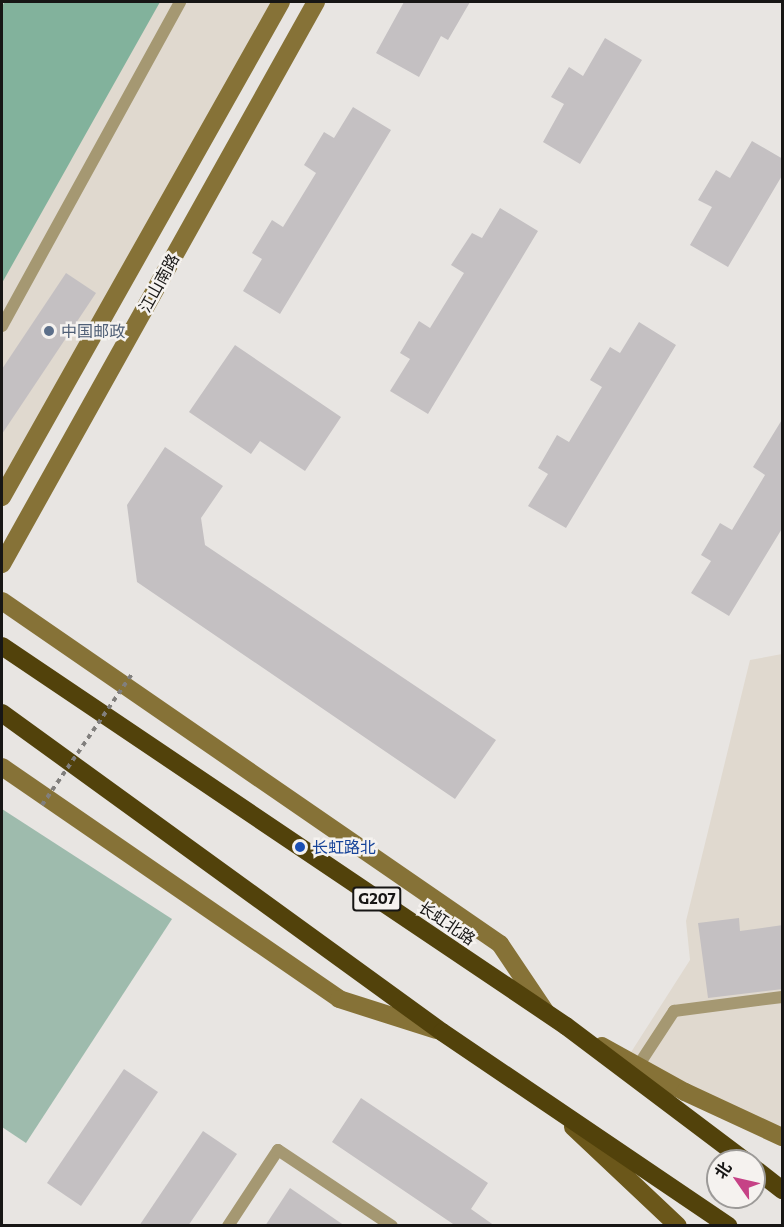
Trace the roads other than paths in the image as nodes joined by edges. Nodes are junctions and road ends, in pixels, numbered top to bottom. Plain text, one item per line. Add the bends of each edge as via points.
1 (180, 2) edge
2 (281, 2) edge
3 (316, 2) edge
4 (2, 326) edge
5 (2, 497) edge
6 (2, 564) edge
7 (2, 601) edge
8 (2, 646) edge
9 (2, 713) edge
10 (2, 767) edge
11 (783, 997) edge
12 (546, 1013) junction
13 (566, 1026) junction
14 (442, 1032) junction
15 (638, 1066) junction
16 (538, 1095) junction
17 (783, 1137) edge
18 (729, 1149) edge
19 (766, 1177) edge
20 (783, 1190) edge
21 (228, 1226) edge
22 (392, 1226) edge
23 (678, 1226) edge
24 (728, 1226) edge

1 - 4 lane
2 - 5 street, 江山南路
3 - 6 street, 江山南路
7 - 12 street via 500,944
8 - 12 highway, 长虹北路 / G207
9 - 14 highway
10 - 14 street via 339,999
11 - 15 lane via 674,1011
12 - 13 highway, 长虹北路 / G207
13 - 15 street
13 - 18 highway, 长虹北路 / G207
14 - 16 highway
15 - 17 street
16 - 23 main road
16 - 24 highway
19 - 20 highway
21 - 22 lane via 278,1150

